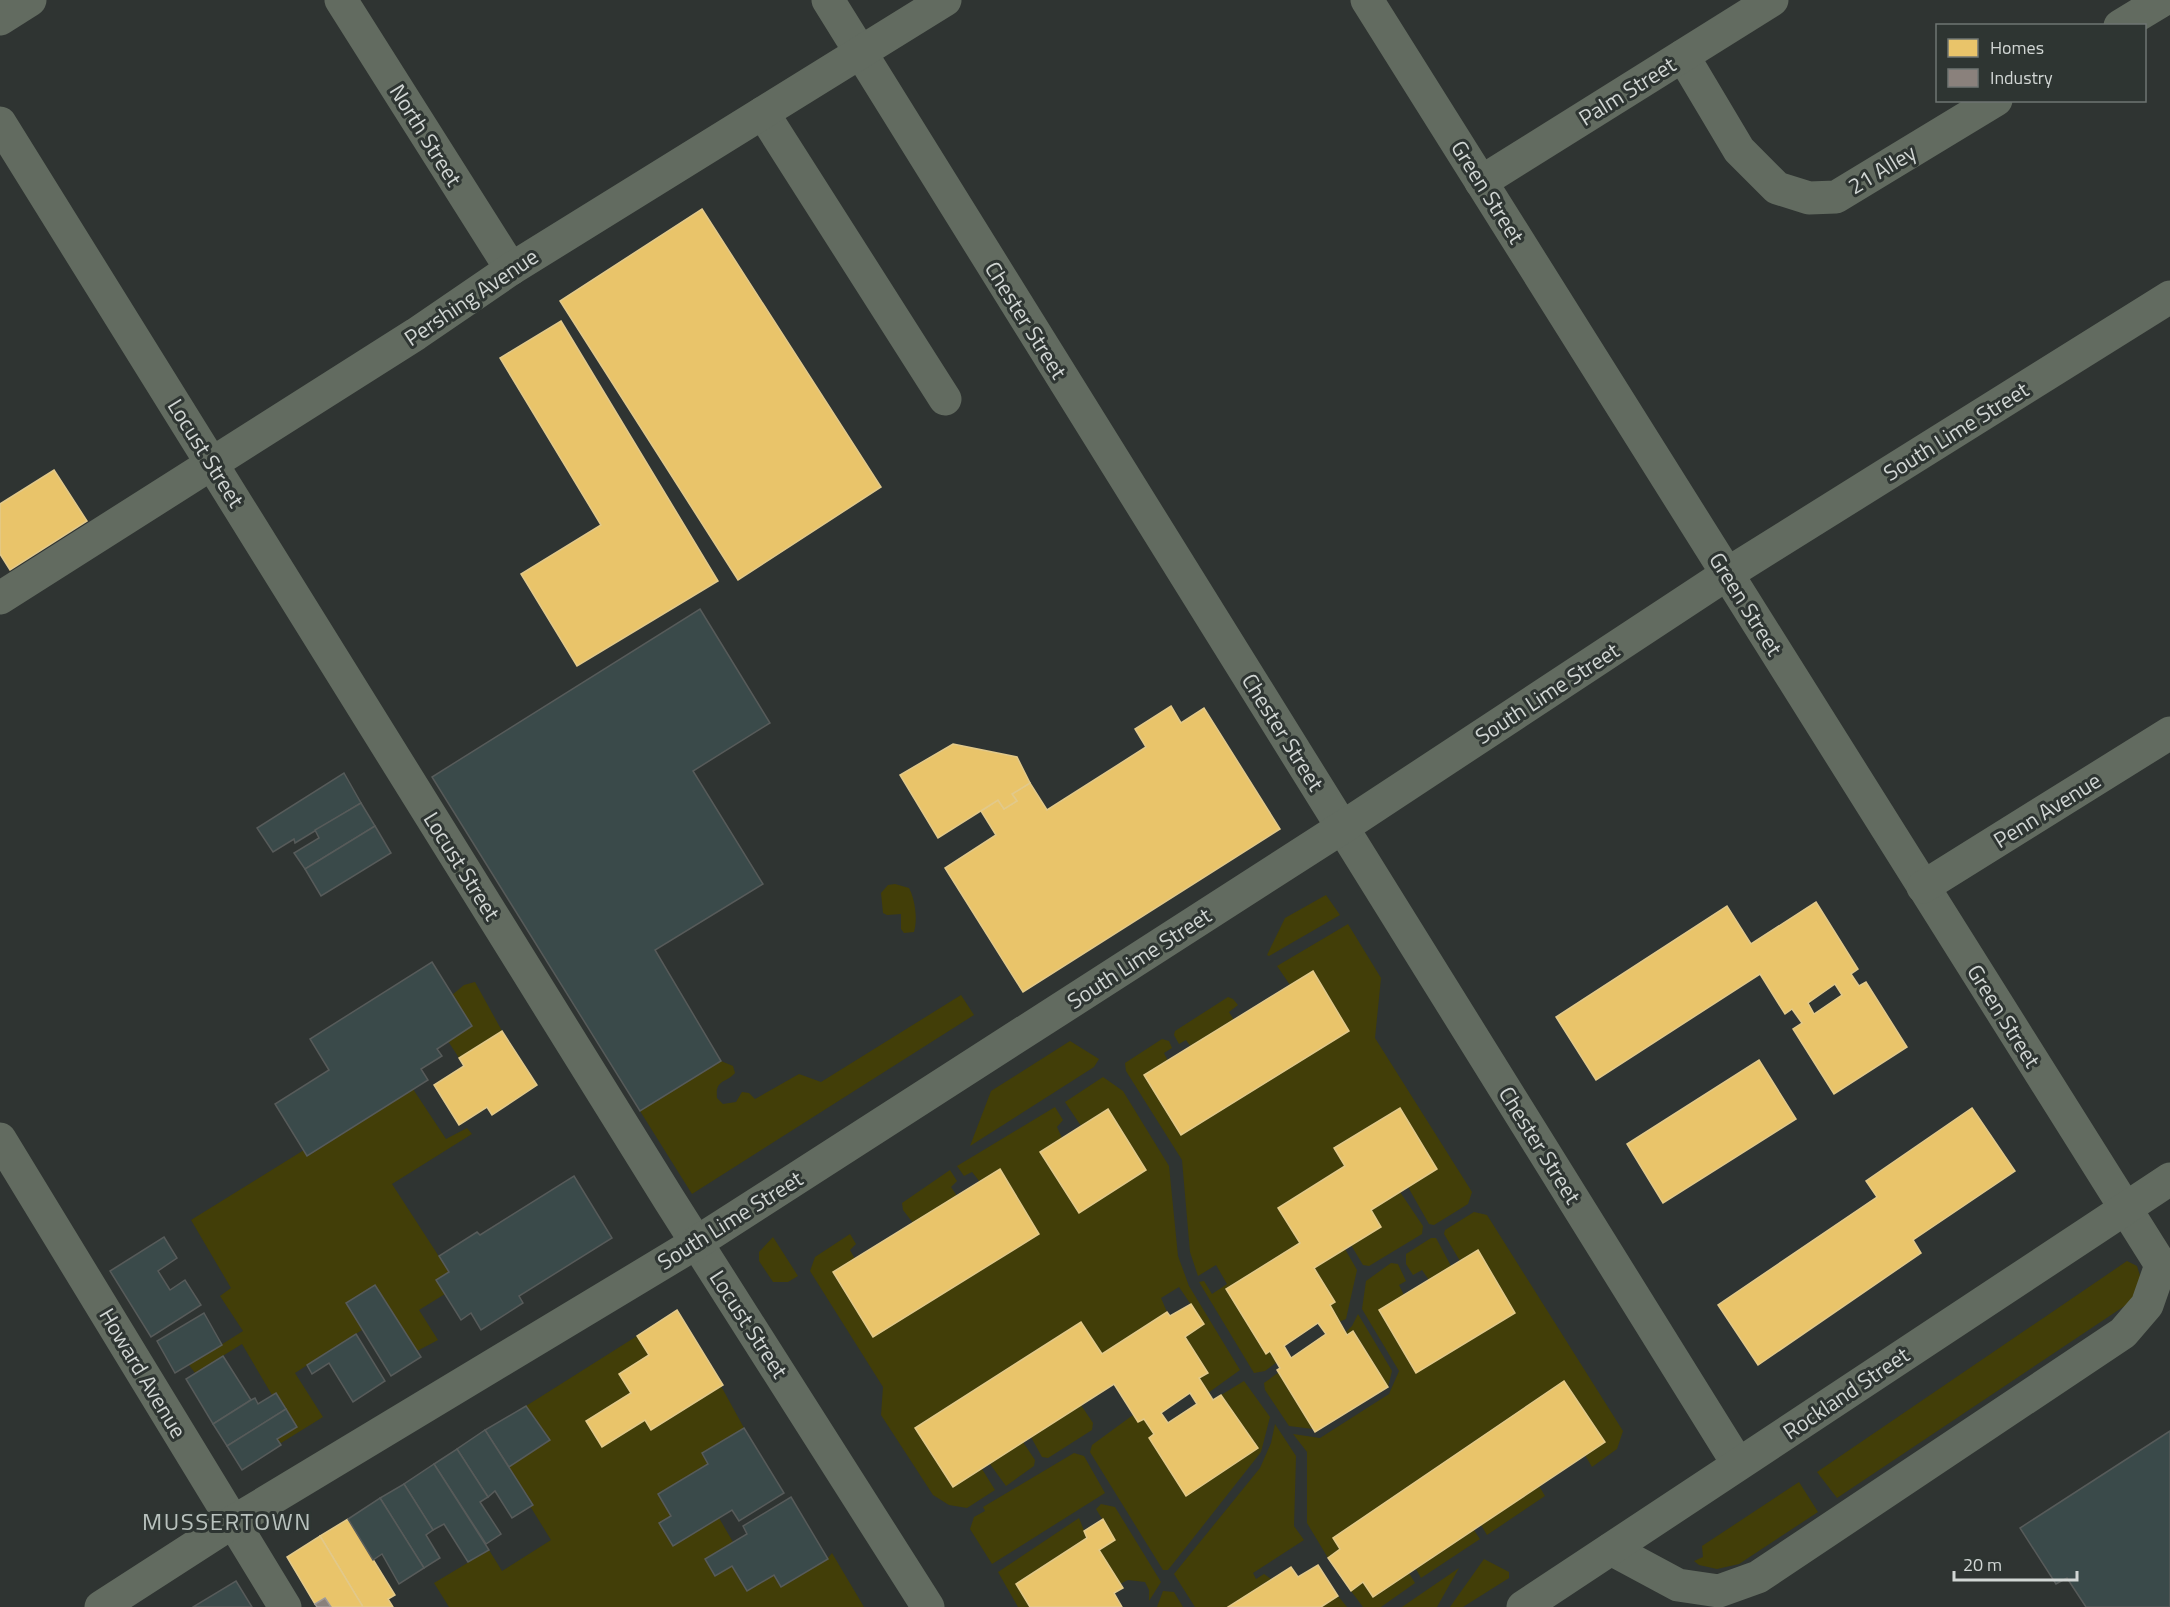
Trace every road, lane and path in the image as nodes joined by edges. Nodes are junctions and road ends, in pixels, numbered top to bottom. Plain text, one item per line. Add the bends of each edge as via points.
1 (30, 0) edge
2 (341, 0) edge
3 (828, 0) edge
4 (945, 0) edge
5 (1367, 0) edge
6 (1772, 0) edge
7 (2163, 0) edge
8 (0, 19) edge
9 (2123, 24) edge
10 (861, 53) junction
11 (1683, 56) junction
12 (1993, 102) edge
13 (763, 113) junction
14 (0, 123) edge
15 (1481, 182) junction
16 (511, 269) junction
17 (2170, 297) edge
18 (945, 399) dead end
19 (213, 463) junction
20 (1727, 574) junction
21 (0, 598) edge
22 (2170, 733) edge
23 (1343, 827) junction
24 (1923, 887) junction
25 (0, 1139) edge
26 (2170, 1179) edge
27 (2125, 1208) junction
28 (696, 1243) junction
29 (1738, 1464) junction
30 (233, 1522) junction
31 (1611, 1549) junction
32 (102, 1607) edge
33 (285, 1607) edge
34 (928, 1607) edge
35 (1523, 1607) edge

1 - 8 street
2 - 16 street, North Street
3 - 10 street, Chester Street
4 - 10 street, Pershing Avenue
5 - 15 street, Green Street
6 - 11 street, Palm Street
7 - 9 street
10 - 13 street, Pershing Avenue
10 - 23 street, Chester Street
11 - 12 street, 21 Alley via 1739,150 1777,188 1809,198 1836,197
11 - 15 street, Palm Street
13 - 16 street, Pershing Avenue
13 - 18 street
14 - 19 street, Locust Street
15 - 20 street, Green Street
16 - 19 street, Pershing Avenue
17 - 20 street, South Lime Street
19 - 21 street, Pershing Avenue
19 - 28 street, Locust Street
20 - 23 street, South Lime Street
20 - 24 street, Green Street
22 - 24 street, Penn Avenue
23 - 28 street, South Lime Street
23 - 29 street, Chester Street
24 - 27 street, Green Street
25 - 30 street, Howard Avenue
26 - 27 street, Rockland Street
27 - 29 street, Rockland Street
27 - 31 street, Green Street via 2161,1265 2147,1305 2123,1333 1758,1577 1719,1591 1678,1585
28 - 30 street, South Lime Street
28 - 34 street, Locust Street
29 - 31 street, Rockland Street
30 - 32 street, South Lime Street
30 - 33 street, Howard Avenue
31 - 35 street, Rockland Street

